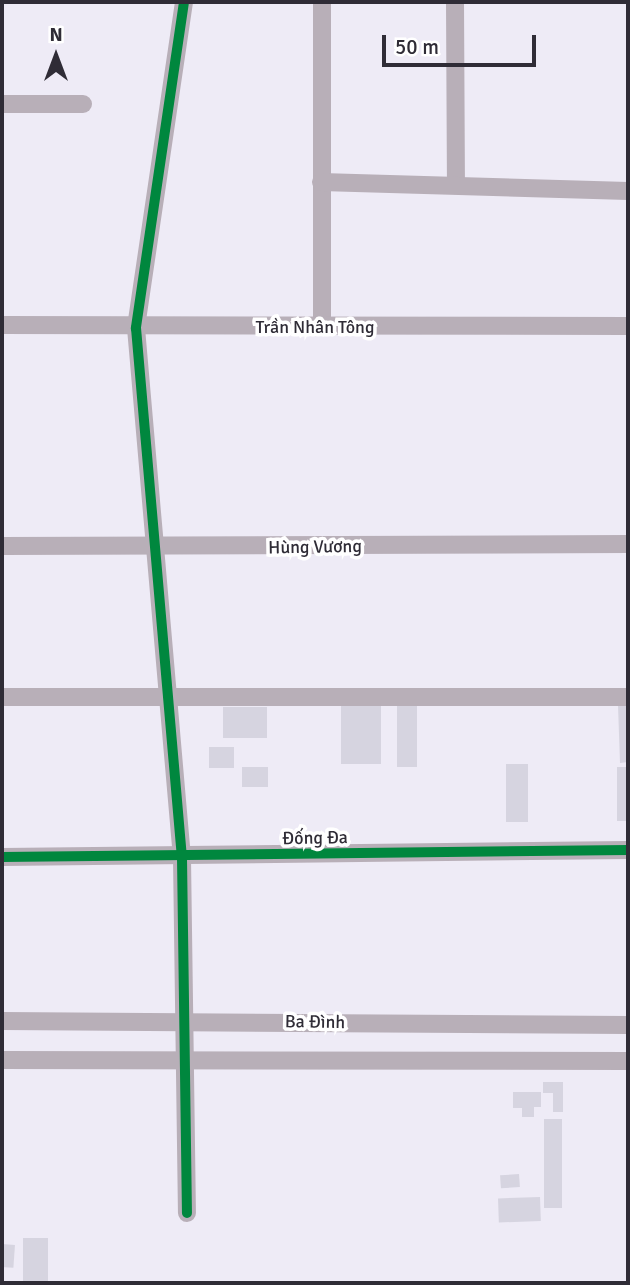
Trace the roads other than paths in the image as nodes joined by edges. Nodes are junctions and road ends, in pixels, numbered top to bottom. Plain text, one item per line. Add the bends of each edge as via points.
1 (184, 2) edge
2 (322, 2) edge
3 (455, 2) edge
4 (2, 104) edge
5 (83, 104) dead end
6 (321, 182) junction
7 (456, 186) junction
8 (628, 191) edge
9 (2, 325) edge
10 (628, 326) edge
11 (322, 327) junction
12 (136, 328) junction
13 (628, 544) edge
14 (2, 545) edge
15 (156, 548) junction
16 (2, 697) edge
17 (170, 697) junction
18 (628, 697) edge
19 (628, 850) edge
20 (2, 857) edge
21 (182, 858) junction
22 (2, 1021) edge
23 (186, 1021) junction
24 (628, 1026) edge
25 (2, 1060) edge
26 (185, 1061) junction
27 (628, 1061) edge
28 (187, 1213) dead end

1 - 12 street
2 - 6 street
3 - 7 street
4 - 5 street
6 - 7 street
6 - 11 street
7 - 8 street
9 - 12 street, Trần Nhân Tông
10 - 11 street, Trần Nhân Tông
11 - 12 street, Trần Nhân Tông
12 - 15 street
13 - 15 street, Hùng Vương
14 - 15 street, Hùng Vương
15 - 17 street
16 - 17 street
17 - 18 street
17 - 21 street
19 - 21 street, Đống Đa
20 - 21 street, Đống Đa
21 - 23 street
22 - 23 street, Ba Đình
23 - 24 street, Ba Đình
23 - 26 street
25 - 26 street
26 - 27 street
26 - 28 street

